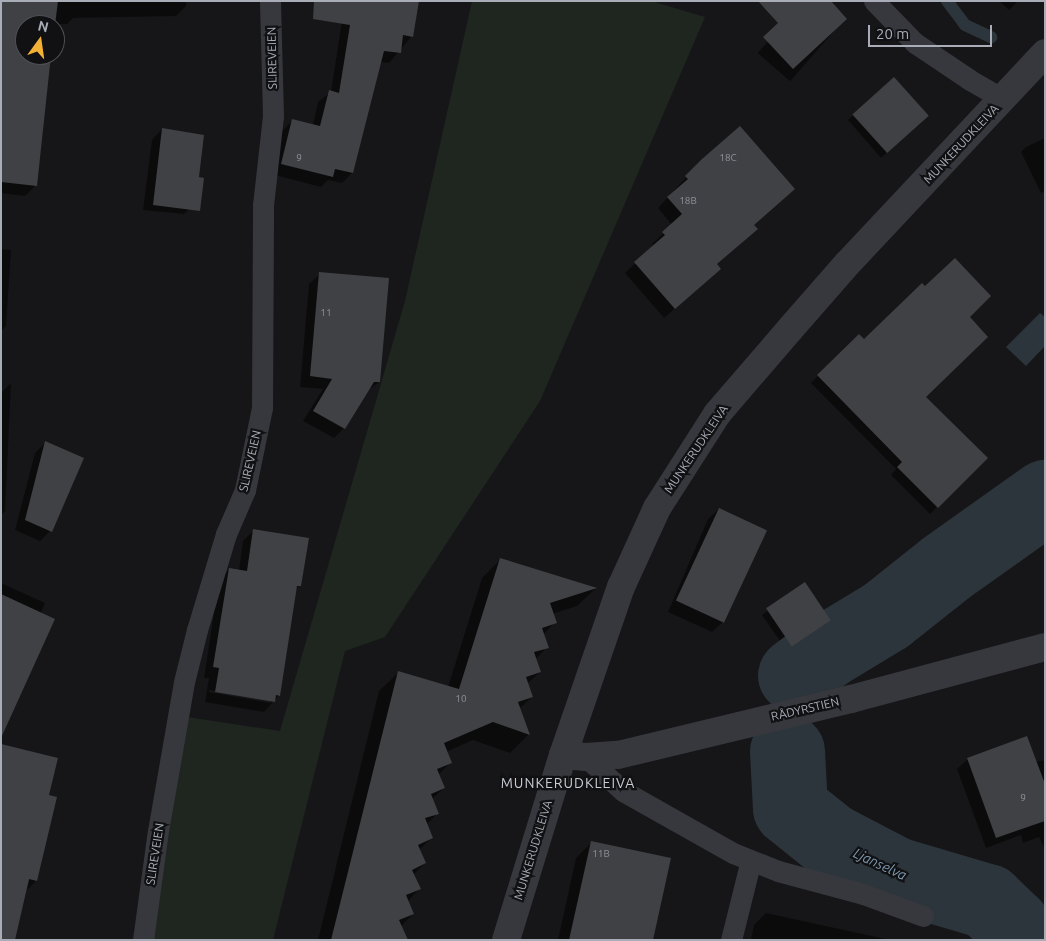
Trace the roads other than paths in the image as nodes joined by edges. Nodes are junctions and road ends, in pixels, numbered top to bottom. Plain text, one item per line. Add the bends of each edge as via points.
1 (270, 1) edge
2 (874, 1) edge
3 (1045, 53) edge
4 (1003, 99) junction
5 (1045, 647) edge
6 (574, 756) junction
7 (750, 860) junction
8 (923, 916) dead end
9 (143, 940) edge
10 (506, 940) edge
11 (731, 940) edge

1 - 9 lane, SLIREVEIEN via 273,116 263,205 262,408 246,490 226,534 184,682
2 - 4 lane via 915,43
3 - 4 street, MUNKERUDKLEIVA
4 - 6 street, MUNKERUDKLEIVA via 847,264 717,414 656,508 621,587
5 - 6 street, RÅDYRSTIEN via 850,699 618,755
6 - 7 lane via 623,791
6 - 10 street, MUNKERUDKLEIVA
7 - 8 lane
7 - 11 lane

